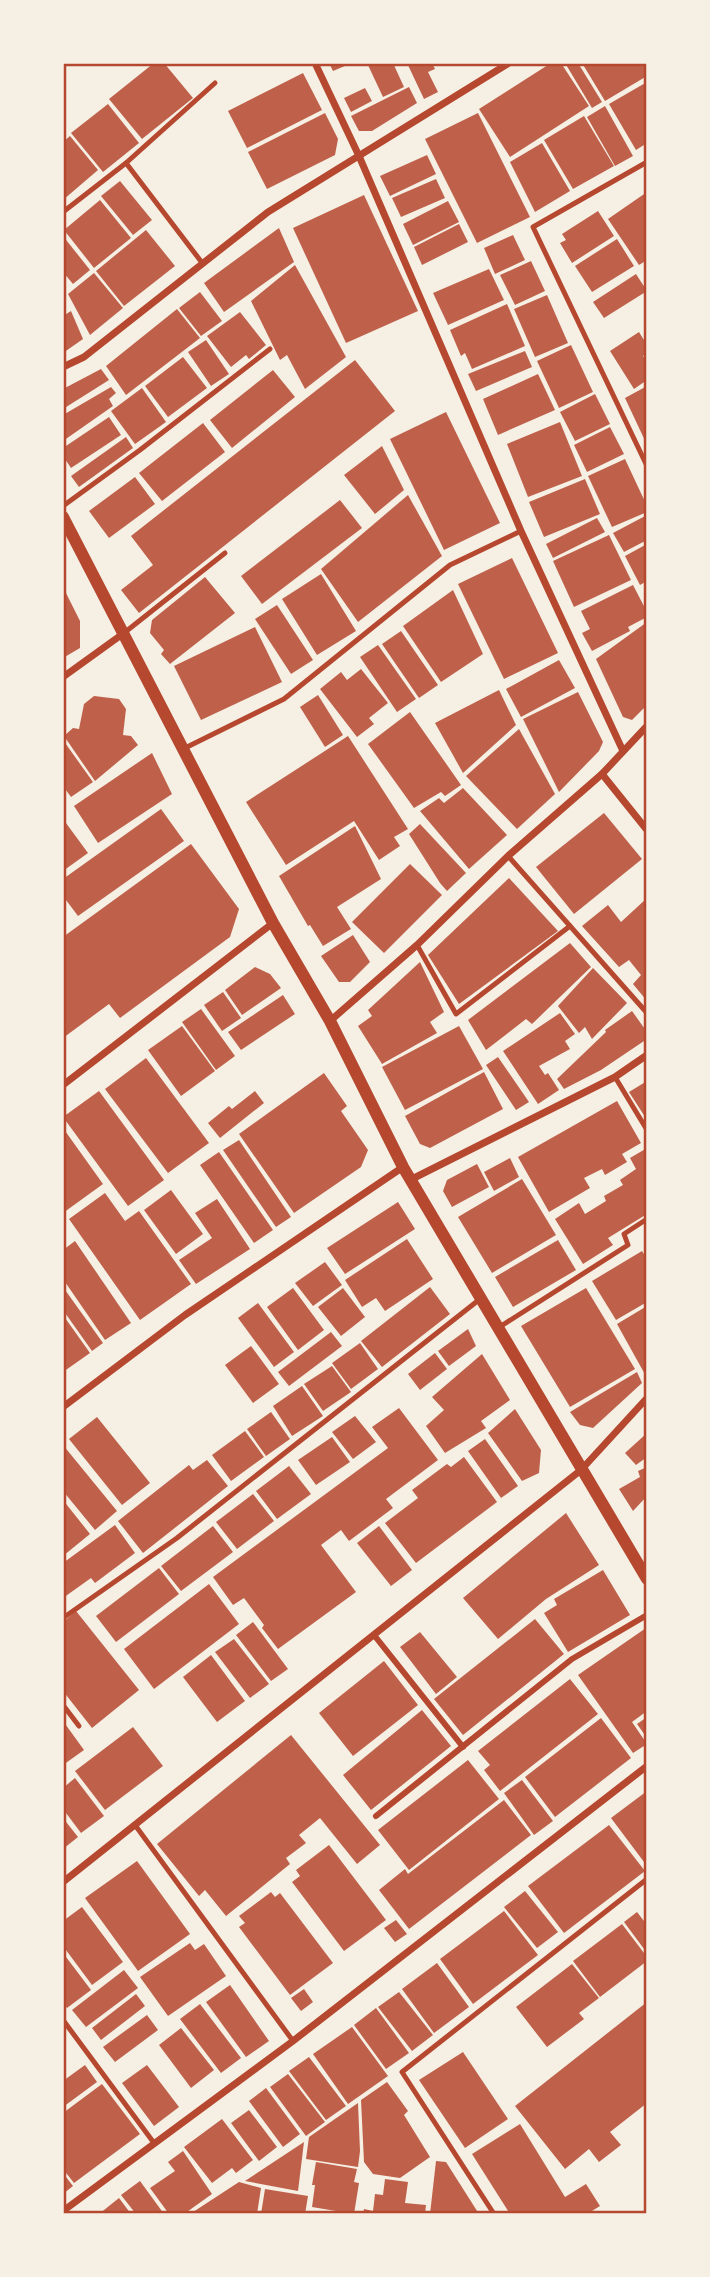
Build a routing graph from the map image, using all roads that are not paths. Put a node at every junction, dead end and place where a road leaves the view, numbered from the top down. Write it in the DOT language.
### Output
graph roads {
  1 [pos="315,63"];
  2 [pos="509,63"];
  3 [pos="215,83"];
  4 [pos="359,156"];
  5 [pos="647,162"];
  6 [pos="126,163"];
  7 [pos="63,212"];
  8 [pos="202,264"];
  9 [pos="270,349"];
  10 [pos="63,367"];
  11 [pos="647,466"];
  12 [pos="63,506"];
  13 [pos="63,517"];
  14 [pos="521,531"];
  15 [pos="225,553"];
  16 [pos="124,633"];
  17 [pos="63,677"];
  18 [pos="647,726"];
  19 [pos="183,749"];
  20 [pos="622,751"];
  21 [pos="602,774"];
  22 [pos="647,830"];
  23 [pos="508,856"];
  24 [pos="273,923"];
  25 [pos="570,926"];
  26 [pos="417,945"];
  27 [pos="647,1013"];
  28 [pos="330,1021"];
  29 [pos="647,1055"];
  30 [pos="615,1077"];
  31 [pos="63,1085"];
  32 [pos="647,1130"];
  33 [pos="403,1167"];
  34 [pos="410,1180"];
  35 [pos="647,1219"];
  36 [pos="481,1299"];
  37 [pos="498,1328"];
  38 [pos="647,1398"];
  39 [pos="63,1406"];
  40 [pos="582,1470"];
  41 [pos="647,1579"];
  42 [pos="647,1615"];
  43 [pos="63,1618"];
  44 [pos="374,1636"];
  45 [pos="63,1705"];
  46 [pos="79,1726"];
  47 [pos="463,1747"];
  48 [pos="647,1766"];
  49 [pos="376,1816"];
  50 [pos="135,1825"];
  51 [pos="647,1879"];
  52 [pos="63,1882"];
  53 [pos="63,2020"];
  54 [pos="293,2040"];
  55 [pos="154,2143"];
  56 [pos="63,2211"];
  57 [pos="494,2214"];
  1 -- 4 [label="street"];
  2 -- 4 [label="street"];
  3 -- 6 [label="lane"];
  4 -- 8 [label="street"];
  4 -- 14 [label="street"];
  5 -- 11 [label="lane"];
  6 -- 7 [label="lane"];
  6 -- 8 [label="lane"];
  8 -- 10 [label="street"];
  9 -- 12 [label="lane"];
  13 -- 16 [label="street"];
  14 -- 19 [label="lane"];
  14 -- 20 [label="street"];
  15 -- 16 [label="lane"];
  16 -- 17 [label="street"];
  16 -- 19 [label="street"];
  18 -- 20 [label="street"];
  19 -- 24 [label="street"];
  20 -- 21 [label="street"];
  21 -- 22 [label="street"];
  21 -- 23 [label="street"];
  23 -- 25 [label="lane"];
  23 -- 26 [label="street"];
  24 -- 28 [label="street"];
  24 -- 31 [label="street"];
  25 -- 26 [label="lane"];
  25 -- 27 [label="lane"];
  26 -- 28 [label="street"];
  28 -- 33 [label="street"];
  29 -- 30 [label="street"];
  30 -- 32 [label="lane"];
  30 -- 34 [label="street"];
  33 -- 34 [label="street"];
  33 -- 39 [label="street"];
  34 -- 36 [label="street"];
  35 -- 37 [label="lane"];
  36 -- 37 [label="street"];
  36 -- 43 [label="lane"];
  37 -- 40 [label="street"];
  38 -- 40 [label="street"];
  40 -- 41 [label="street"];
  40 -- 44 [label="street"];
  42 -- 47 [label="street"];
  44 -- 47 [label="street"];
  44 -- 50 [label="street"];
  45 -- 46 [label="lane"];
  47 -- 49 [label="street"];
  48 -- 54 [label="street"];
  50 -- 52 [label="street"];
  50 -- 54 [label="lane"];
  51 -- 57 [label="lane"];
  53 -- 55 [label="lane"];
  54 -- 55 [label="street"];
  55 -- 56 [label="street"];
}
